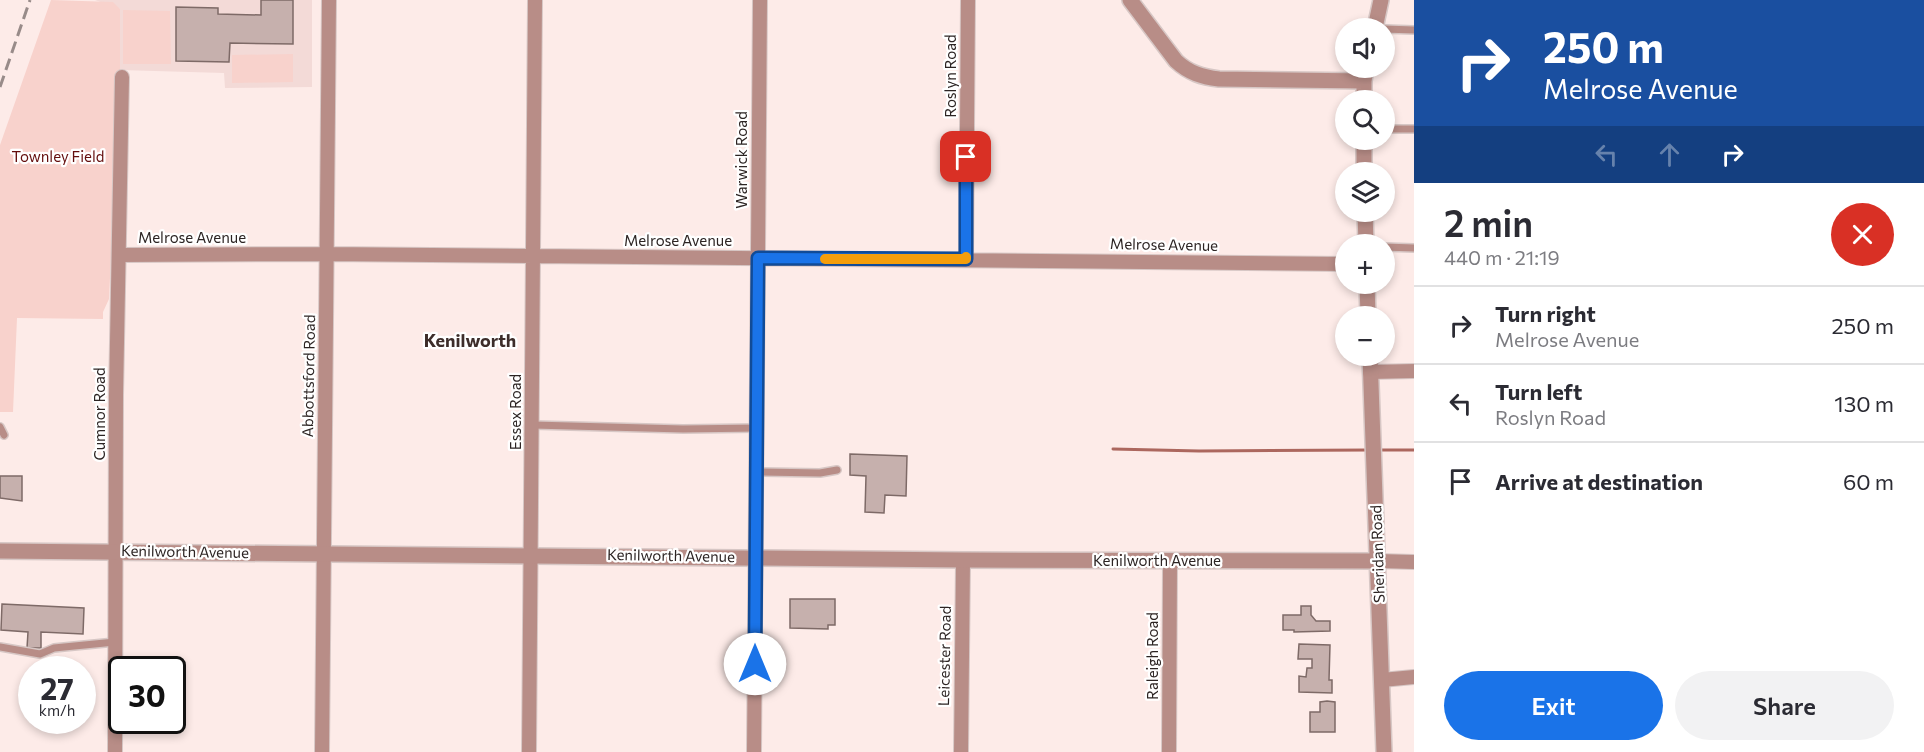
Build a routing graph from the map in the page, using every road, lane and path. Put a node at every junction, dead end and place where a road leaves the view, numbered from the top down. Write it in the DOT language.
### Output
graph roads {
  1 [pos="329,0"];
  2 [pos="535,0"];
  3 [pos="760,0"];
  4 [pos="968,0"];
  5 [pos="1130,0"];
  6 [pos="1381,0"];
  7 [pos="1377,18"];
  8 [pos="1395,29"];
  9 [pos="1414,30"];
  10 [pos="1335,75"];
  11 [pos="122,77"];
  12 [pos="1395,129"];
  13 [pos="1414,129"];
  14 [pos="1395,247"];
  15 [pos="1414,248"];
  16 [pos="327,254"];
  17 [pos="119,255"];
  18 [pos="534,257"];
  19 [pos="758,258"];
  20 [pos="966,259"];
  21 [pos="1335,264"];
  22 [pos="1371,366"];
  23 [pos="1414,371"];
  24 [pos="1371,372"];
  25 [pos="533,425"];
  26 [pos="0,427"];
  27 [pos="756,428"];
  28 [pos="4,435"];
  29 [pos="837,470"];
  30 [pos="756,472"];
  31 [pos="0,551"];
  32 [pos="116,551"];
  33 [pos="323,555"];
  34 [pos="532,555"];
  35 [pos="755,557"];
  36 [pos="963,560"];
  37 [pos="1170,561"];
  38 [pos="1378,561"];
  39 [pos="1414,562"];
  40 [pos="116,642"];
  41 [pos="0,647"];
  42 [pos="1414,677"];
  43 [pos="1382,680"];
  44 [pos="115,752"];
  45 [pos="322,752"];
  46 [pos="530,752"];
  47 [pos="754,752"];
  48 [pos="961,752"];
  49 [pos="1169,752"];
  50 [pos="1384,752"];
  1 -- 16 [label="street, Abbottsford Road"];
  2 -- 18 [label="street, Essex Road"];
  3 -- 19 [label="street, Warwick Road"];
  4 -- 20 [label="street, Roslyn Road"];
  5 -- 10 [label="street"];
  6 -- 7 [label="street"];
  8 -- 9 [label="lane"];
  11 -- 17 [label="street, Cumnor Road"];
  12 -- 13 [label="lane"];
  14 -- 15 [label="lane"];
  16 -- 17 [label="street, Melrose Avenue"];
  16 -- 18 [label="street, Melrose Avenue"];
  16 -- 33 [label="street, Abbottsford Road"];
  17 -- 32 [label="street, Cumnor Road"];
  18 -- 19 [label="street, Melrose Avenue"];
  18 -- 25 [label="street, Essex Road"];
  19 -- 20 [label="street, Melrose Avenue"];
  19 -- 27 [label="street, Warwick Road"];
  20 -- 21 [label="street, Melrose Avenue"];
  22 -- 24 [label="street, Sheridan Road"];
  23 -- 24 [label="street"];
  24 -- 38 [label="street, Sheridan Road"];
  25 -- 27 [label="lane"];
  25 -- 34 [label="street, Essex Road"];
  26 -- 28 [label="lane"];
  27 -- 30 [label="street, Warwick Road"];
  29 -- 30 [label="lane"];
  30 -- 35 [label="street, Warwick Road"];
  31 -- 32 [label="street, Kenilworth Avenue"];
  32 -- 33 [label="street, Kenilworth Avenue"];
  32 -- 40 [label="street, Cumnor Road"];
  33 -- 34 [label="street, Kenilworth Avenue"];
  33 -- 45 [label="street, Abbottsford Road"];
  34 -- 35 [label="street, Kenilworth Avenue"];
  34 -- 46 [label="street, Essex Road"];
  35 -- 36 [label="street, Kenilworth Avenue"];
  35 -- 47 [label="street, Warwick Road"];
  36 -- 37 [label="street, Kenilworth Avenue"];
  36 -- 48 [label="street, Leicester Road"];
  37 -- 38 [label="street, Kenilworth Avenue"];
  37 -- 49 [label="street, Raleigh Road"];
  38 -- 39 [label="street, Kenilworth Avenue"];
  38 -- 43 [label="street, Sheridan Road"];
  40 -- 41 [label="lane"];
  40 -- 44 [label="street, Cumnor Road"];
  42 -- 43 [label="street"];
  43 -- 50 [label="street, Sheridan Road"];
}
